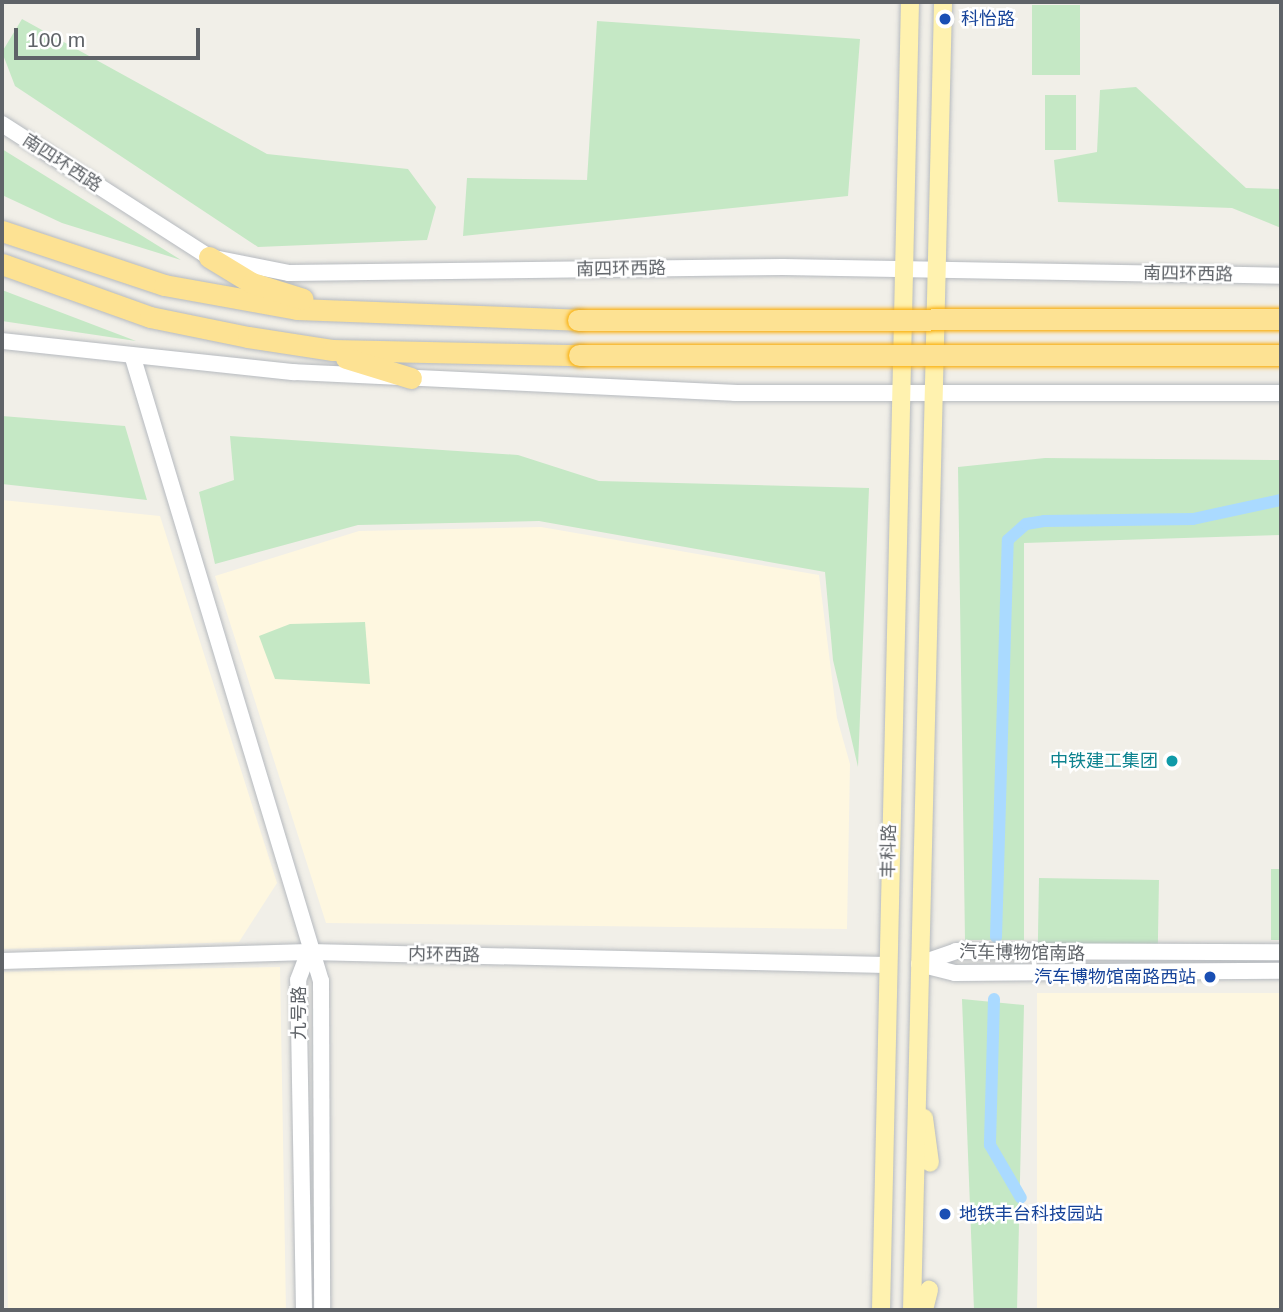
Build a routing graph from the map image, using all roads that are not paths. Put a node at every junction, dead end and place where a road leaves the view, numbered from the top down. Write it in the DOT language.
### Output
graph roads {
  1 [pos="910,2"];
  2 [pos="943,2"];
  3 [pos="2,124"];
  4 [pos="2,231"];
  5 [pos="209,257"];
  6 [pos="2,264"];
  7 [pos="902,268"];
  8 [pos="933,269"];
  9 [pos="1281,276"];
  10 [pos="366,317"];
  11 [pos="1281,319"];
  12 [pos="2,341"];
  13 [pos="304,346"];
  14 [pos="1281,355"];
  15 [pos="133,358"];
  16 [pos="411,378"];
  17 [pos="900,392"];
  18 [pos="930,393"];
  19 [pos="1281,393"];
  20 [pos="309,952"];
  21 [pos="1281,952"];
  22 [pos="2,961"];
  23 [pos="919,964"];
  24 [pos="886,965"];
  25 [pos="1281,971"];
  26 [pos="916,1095"];
  27 [pos="930,1163"];
  28 [pos="929,1290"];
  29 [pos="304,1310"];
  30 [pos="322,1310"];
  31 [pos="881,1310"];
  32 [pos="912,1310"];
  33 [pos="924,1310"];
  1 -- 7 [label="main road"];
  2 -- 8 [label="main road"];
  3 -- 5 [label="street, 南四环西路"];
  4 -- 10 [label="highway"];
  5 -- 7 [label="street, 南四环西路"];
  5 -- 10 [label="highway"];
  6 -- 13 [label="highway"];
  7 -- 8 [label="street, 南四环西路"];
  7 -- 17 [label="main road"];
  8 -- 9 [label="street, 南四环西路"];
  8 -- 18 [label="main road"];
  10 -- 11 [label="highway, bridge"];
  12 -- 15 [label="street"];
  13 -- 14 [label="highway, bridge"];
  13 -- 16 [label="highway"];
  15 -- 16 [label="street"];
  15 -- 20 [label="street"];
  16 -- 17 [label="street"];
  17 -- 18 [label="street"];
  17 -- 24 [label="main road, 丰科路"];
  18 -- 19 [label="street"];
  18 -- 23 [label="main road, 丰科路"];
  20 -- 22 [label="street, 内环西路"];
  20 -- 24 [label="street, 内环西路"];
  20 -- 29 [label="street, 九号路"];
  20 -- 30 [label="street, 九号路"];
  21 -- 23 [label="street, 汽车博物馆南路"];
  23 -- 25 [label="street, 汽车博物馆南路"];
  23 -- 26 [label="main road, 丰科路"];
  24 -- 31 [label="main road, 丰科路"];
  26 -- 27 [label="main road"];
  26 -- 32 [label="main road, 丰科路"];
  28 -- 33 [label="main road"];
}
